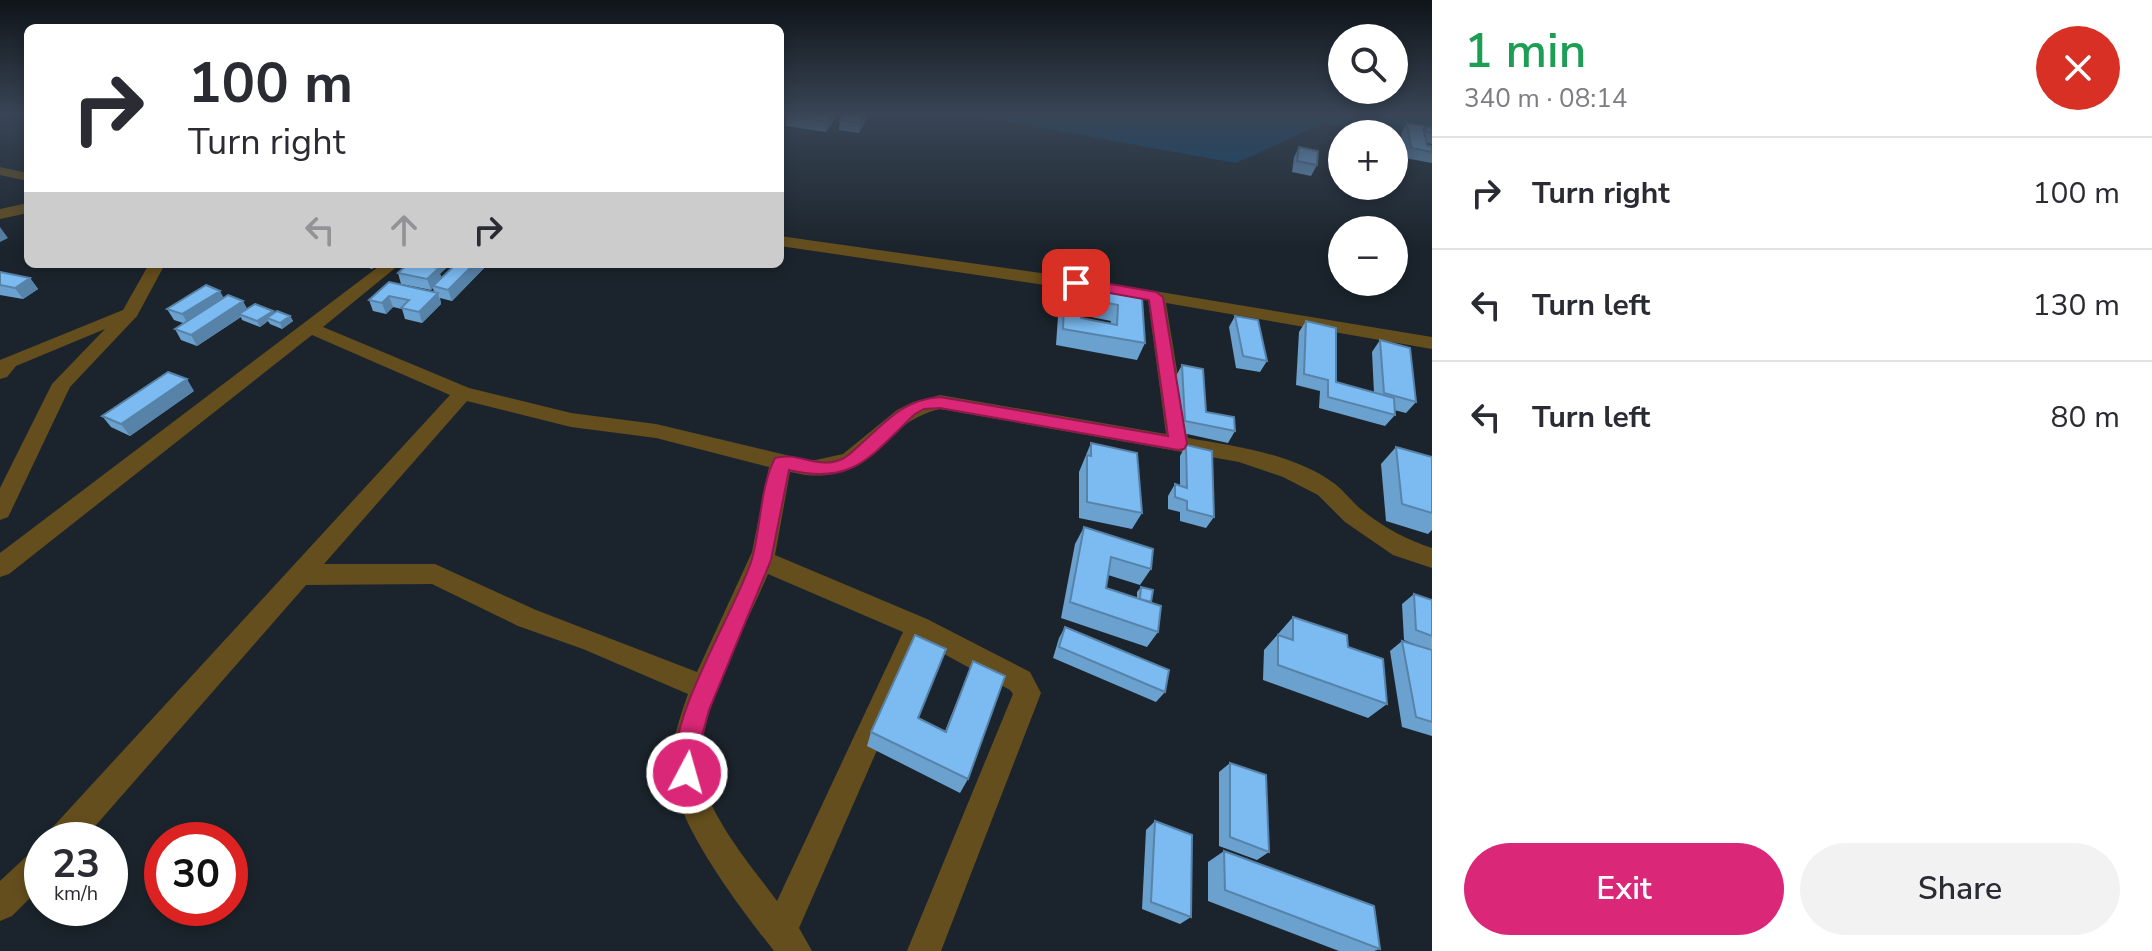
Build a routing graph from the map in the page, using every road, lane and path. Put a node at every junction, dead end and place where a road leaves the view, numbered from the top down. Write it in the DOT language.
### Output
graph roads {
  1 [pos="0,171"];
  2 [pos="24,176"];
  3 [pos="24,209"];
  4 [pos="0,214"];
  5 [pos="784,242"];
  6 [pos="387,268"];
  7 [pos="155,269"];
  8 [pos="1156,297"];
  9 [pos="131,312"];
  10 [pos="310,328"];
  11 [pos="1409,339"];
  12 [pos="1432,343"];
  13 [pos="1432,358"];
  14 [pos="3,364"];
  15 [pos="463,393"];
  16 [pos="1178,444"];
  17 [pos="781,462"];
  18 [pos="0,511"];
  19 [pos="1432,558"];
  20 [pos="761,560"];
  21 [pos="0,567"];
  22 [pos="299,575"];
  23 [pos="918,627"];
  24 [pos="706,689"];
  25 [pos="78,822"];
  26 [pos="24,881"];
  27 [pos="0,904"];
  28 [pos="787,941"];
  29 [pos="924,951"];
  1 -- 2 [label="street"];
  3 -- 4 [label="street"];
  5 -- 8 [label="street"];
  6 -- 10 [label="street"];
  7 -- 9 [label="street"];
  8 -- 11 [label="street"];
  8 -- 16 [label="street"];
  9 -- 14 [label="street"];
  9 -- 18 [label="street"];
  10 -- 15 [label="street"];
  10 -- 21 [label="street"];
  11 -- 12 [label="street"];
  11 -- 13 [label="street"];
  15 -- 17 [label="street"];
  15 -- 22 [label="street"];
  16 -- 17 [label="street"];
  16 -- 19 [label="street"];
  17 -- 20 [label="street"];
  20 -- 23 [label="street"];
  20 -- 24 [label="street"];
  22 -- 24 [label="street"];
  22 -- 25 [label="street"];
  23 -- 28 [label="street"];
  23 -- 29 [label="street"];
  24 -- 28 [label="street"];
  26 -- 27 [label="street"];
}
